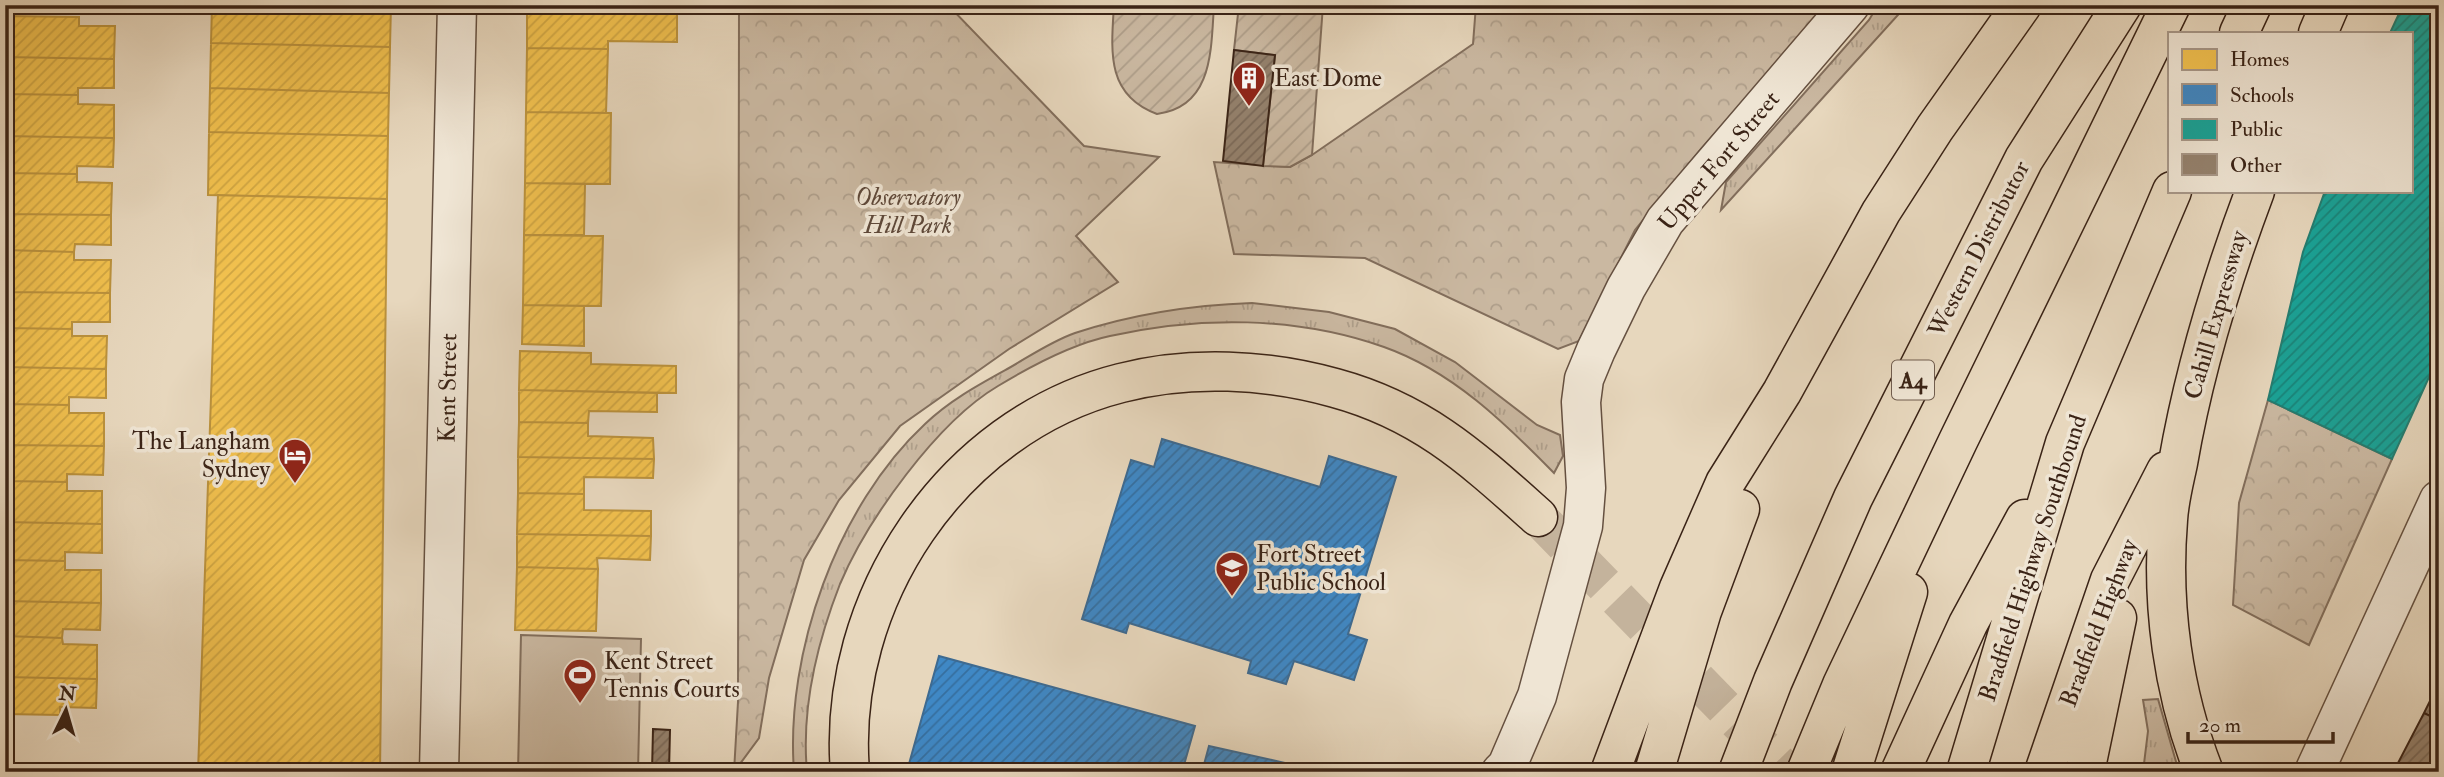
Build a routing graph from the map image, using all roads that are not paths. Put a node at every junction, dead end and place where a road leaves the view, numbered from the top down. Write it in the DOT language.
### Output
graph roads {
  1 [pos="457,5"];
  2 [pos="1850,5"];
  3 [pos="2022,5"];
  4 [pos="2122,5"];
  5 [pos="2171,5"];
  6 [pos="2252,5"];
  7 [pos="2330,5"];
  8 [pos="2239,32"];
  9 [pos="2318,32"];
  10 [pos="2172,192"];
  11 [pos="2255,192"];
  12 [pos="1782,392"];
  13 [pos="1958,440"];
  14 [pos="2182,441"];
  15 [pos="2065,443"];
  16 [pos="2439,500"];
  17 [pos="1538,517"];
  18 [pos="2139,521"];
  19 [pos="439,772"];
  20 [pos="850,772"];
  21 [pos="1501,772"];
  22 [pos="1610,772"];
  23 [pos="1654,772"];
  24 [pos="1738,772"];
  25 [pos="1806,772"];
  26 [pos="1851,772"];
  27 [pos="1900,772"];
  28 [pos="1966,772"];
  29 [pos="2044,772"];
  30 [pos="2085,772"];
  31 [pos="2204,772"];
  32 [pos="2314,772"];
  1 -- 19 [label="street, Kent Street"];
  2 -- 21 [label="street, Upper Fort Street"];
  3 -- 12 [label="highway"];
  4 -- 24 [label="highway, Western Distributor / A4"];
  5 -- 13 [label="highway"];
  6 -- 8 [label="highway"];
  7 -- 9 [label="highway"];
  10 -- 15 [label="highway, Bradfield Highway Southbound"];
  11 -- 14 [label="highway, Cahill Expressway"];
  12 -- 22 [label="highway"];
  12 -- 23 [label="highway"];
  13 -- 25 [label="highway"];
  13 -- 26 [label="highway"];
  14 -- 18 [label="highway, Bradfield Highway"];
  14 -- 31 [label="highway"];
  15 -- 27 [label="highway"];
  15 -- 28 [label="highway, Bradfield Highway Southbound"];
  16 -- 32 [label="street"];
  17 -- 20 [label="highway"];
  18 -- 29 [label="highway, Bradfield Highway"];
  18 -- 30 [label="highway"];
}
